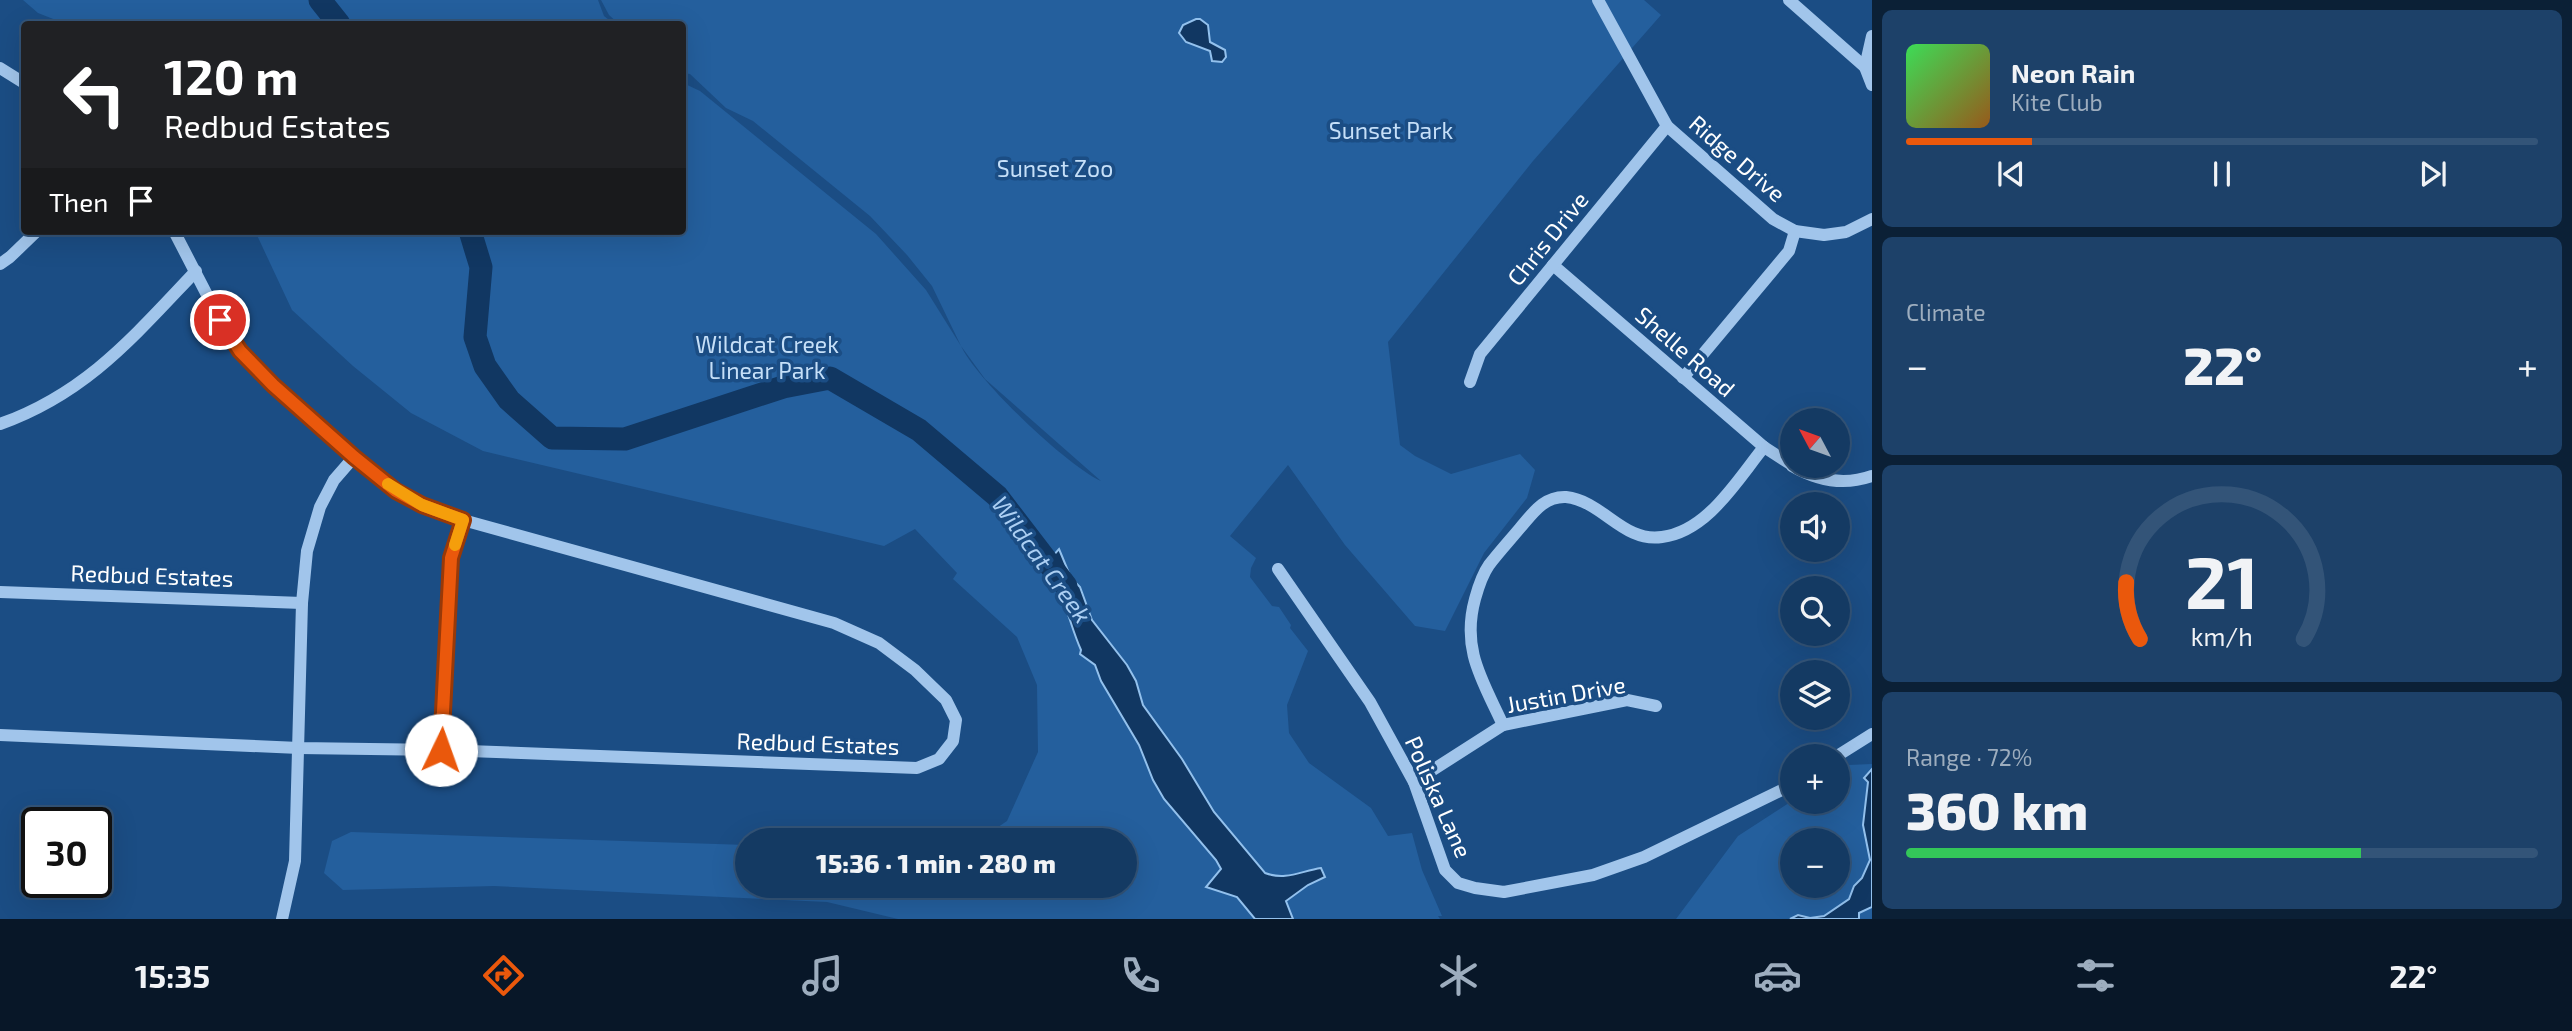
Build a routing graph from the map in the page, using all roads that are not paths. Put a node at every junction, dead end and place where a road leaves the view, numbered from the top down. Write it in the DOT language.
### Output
graph roads {
  1 [pos="1598,0"];
  2 [pos="1789,0"];
  3 [pos="1872,36"];
  4 [pos="1868,67"];
  5 [pos="0,68"];
  6 [pos="21,81"];
  7 [pos="1872,85"];
  8 [pos="1667,126"];
  9 [pos="1872,219"];
  10 [pos="1796,231"];
  11 [pos="33,235"];
  12 [pos="176,235"];
  13 [pos="0,264"];
  14 [pos="1553,265"];
  15 [pos="196,271"];
  16 [pos="1683,378"];
  17 [pos="1470,383"];
  18 [pos="0,424"];
  19 [pos="1764,447"];
  20 [pos="354,457"];
  21 [pos="1780,457"];
  22 [pos="1872,476"];
  23 [pos="1823,478"];
  24 [pos="463,520"];
  25 [pos="1278,569"];
  26 [pos="0,592"];
  27 [pos="302,603"];
  28 [pos="1656,706"];
  29 [pos="1503,725"];
  30 [pos="1872,734"];
  31 [pos="0,735"];
  32 [pos="299,748"];
  33 [pos="1850,748"];
  34 [pos="441,750"];
  35 [pos="1414,782"];
  36 [pos="1780,791"];
  37 [pos="282,919"];
  1 -- 8 [label="street, Ridge Drive"];
  2 -- 4 [label="street"];
  3 -- 4 [label="street"];
  4 -- 7 [label="street"];
  5 -- 6 [label="street"];
  8 -- 10 [label="street, Ridge Drive"];
  8 -- 14 [label="street, Chris Drive"];
  9 -- 10 [label="street"];
  10 -- 16 [label="street"];
  11 -- 13 [label="street"];
  12 -- 15 [label="street, Redbud Estates"];
  14 -- 16 [label="street, Shelle Road"];
  14 -- 17 [label="street, Chris Drive"];
  15 -- 18 [label="street"];
  15 -- 20 [label="street, Redbud Estates"];
  16 -- 19 [label="street, Shelle Road"];
  19 -- 21 [label="street, Shelle Road"];
  19 -- 29 [label="street"];
  20 -- 24 [label="street, Redbud Estates"];
  20 -- 27 [label="street"];
  22 -- 23 [label="street, Shelle Road"];
  24 -- 34 [label="street"];
  24 -- 34 [label="street, Redbud Estates"];
  25 -- 35 [label="street, Poliska Lane"];
  26 -- 27 [label="street, Redbud Estates"];
  27 -- 32 [label="street"];
  28 -- 29 [label="street, Justin Drive"];
  29 -- 35 [label="street, Justin Drive"];
  30 -- 33 [label="street"];
  31 -- 32 [label="street, Redbud Estates"];
  32 -- 34 [label="street, Redbud Estates"];
  32 -- 37 [label="street"];
  35 -- 36 [label="street, Poliska Lane"];
}
